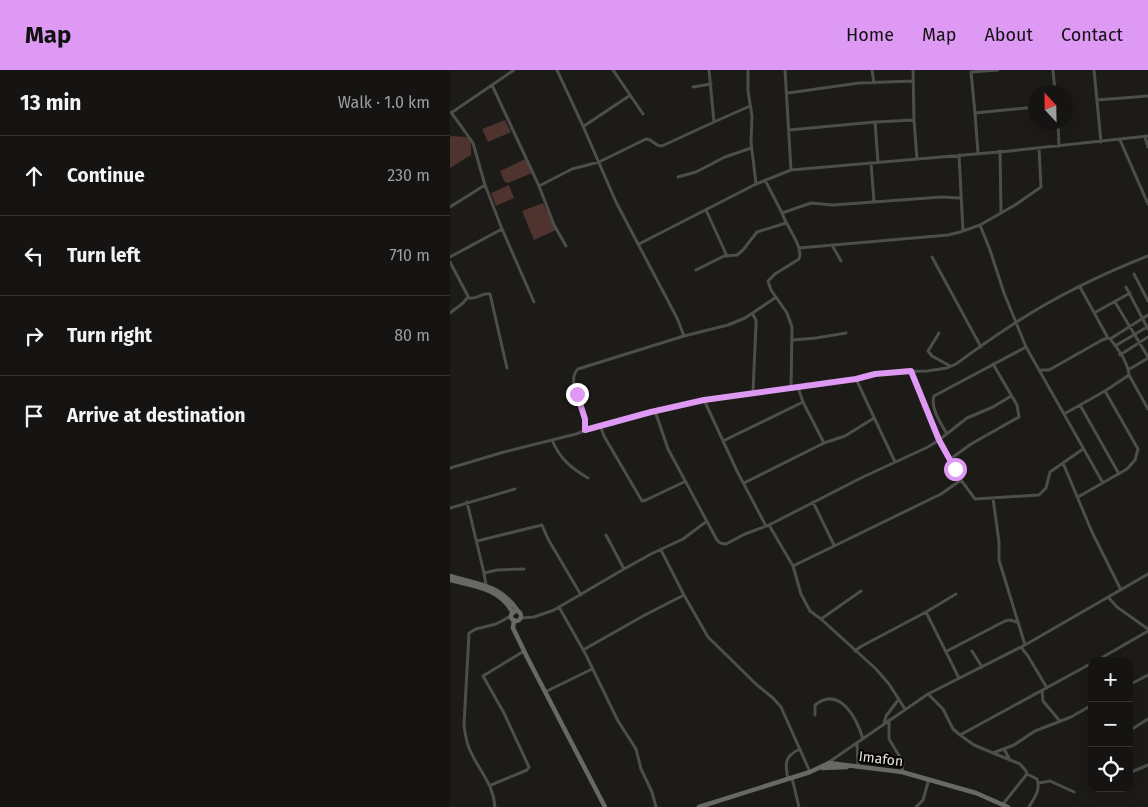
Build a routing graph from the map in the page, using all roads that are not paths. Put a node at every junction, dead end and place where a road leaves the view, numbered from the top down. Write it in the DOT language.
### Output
graph roads {
  1 [pos="514,70"];
  2 [pos="557,70"];
  3 [pos="613,70"];
  4 [pos="709,70"];
  5 [pos="748,70"];
  6 [pos="785,70"];
  7 [pos="872,70"];
  8 [pos="913,70"];
  9 [pos="998,70"];
  10 [pos="1053,70"];
  11 [pos="1094,70"];
  12 [pos="971,71"];
  13 [pos="913,82"];
  14 [pos="874,83"];
  15 [pos="492,84"];
  16 [pos="710,84"];
  17 [pos="1054,85"];
  18 [pos="694,87"];
  19 [pos="788,93"];
  20 [pos="629,96"];
  21 [pos="1148,96"];
  22 [pos="1097,100"];
  23 [pos="750,106"];
  24 [pos="1028,108"];
  25 [pos="451,113"];
  26 [pos="975,113"];
  27 [pos="643,114"];
  28 [pos="914,120"];
  29 [pos="714,122"];
  30 [pos="875,122"];
  31 [pos="583,126"];
  32 [pos="789,130"];
  33 [pos="1058,130"];
  34 [pos="1146,137"];
  35 [pos="1120,140"];
  36 [pos="1101,142"];
  37 [pos="1059,146"];
  38 [pos="1148,146"];
  39 [pos="752,148"];
  40 [pos="1039,148"];
  41 [pos="1000,152"];
  42 [pos="978,153"];
  43 [pos="958,155"];
  44 [pos="917,159"];
  45 [pos="599,162"];
  46 [pos="878,162"];
  47 [pos="871,163"];
  48 [pos="791,170"];
  49 [pos="678,177"];
  50 [pos="765,180"];
  51 [pos="756,184"];
  52 [pos="485,185"];
  53 [pos="540,186"];
  54 [pos="960,198"];
  55 [pos="874,202"];
  56 [pos="1148,204"];
  57 [pos="450,207"];
  58 [pos="706,210"];
  59 [pos="782,213"];
  60 [pos="1001,213"];
  61 [pos="786,223"];
  62 [pos="980,225"];
  63 [pos="502,229"];
  64 [pos="963,231"];
  65 [pos="639,244"];
  66 [pos="832,245"];
  67 [pos="566,246"];
  68 [pos="799,248"];
  69 [pos="727,256"];
  70 [pos="1148,256"];
  71 [pos="450,257"];
  72 [pos="932,257"];
  73 [pos="841,261"];
  74 [pos="450,262"];
  75 [pos="696,270"];
  76 [pos="1134,274"];
  77 [pos="1080,286"];
  78 [pos="1126,287"];
  79 [pos="1130,293"];
  80 [pos="468,297"];
  81 [pos="775,298"];
  82 [pos="1148,300"];
  83 [pos="534,302"];
  84 [pos="1115,302"];
  85 [pos="450,313"];
  86 [pos="752,313"];
  87 [pos="1094,313"];
  88 [pos="1148,315"];
  89 [pos="1143,318"];
  90 [pos="1016,322"];
  91 [pos="1129,326"];
  92 [pos="1148,328"];
  93 [pos="846,333"];
  94 [pos="939,333"];
  95 [pos="1134,335"];
  96 [pos="684,336"];
  97 [pos="1148,337"];
  98 [pos="1109,338"];
  99 [pos="792,340"];
  100 [pos="1139,342"];
  101 [pos="1116,346"];
  102 [pos="981,347"];
  103 [pos="1026,347"];
  104 [pos="1120,355"];
  105 [pos="1148,358"];
  106 [pos="993,364"];
  107 [pos="950,367"];
  108 [pos="507,368"];
  109 [pos="1040,370"];
  110 [pos="1049,370"];
  111 [pos="1128,370"];
  112 [pos="911,371"];
  113 [pos="1129,375"];
  114 [pos="856,379"];
  115 [pos="1045,380"];
  116 [pos="798,388"];
  117 [pos="791,389"];
  118 [pos="1105,391"];
  119 [pos="753,392"];
  120 [pos="1011,396"];
  121 [pos="704,400"];
  122 [pos="803,402"];
  123 [pos="1080,405"];
  124 [pos="1148,409"];
  125 [pos="655,411"];
  126 [pos="1064,414"];
  127 [pos="874,418"];
  128 [pos="600,425"];
  129 [pos="585,430"];
  130 [pos="947,434"];
  131 [pos="552,440"];
  132 [pos="939,440"];
  133 [pos="724,441"];
  134 [pos="824,443"];
  135 [pos="1083,449"];
  136 [pos="949,460"];
  137 [pos="895,462"];
  138 [pos="1062,463"];
  139 [pos="450,468"];
  140 [pos="1118,474"];
  141 [pos="588,478"];
  142 [pos="961,480"];
  143 [pos="684,482"];
  144 [pos="744,483"];
  145 [pos="1103,483"];
  146 [pos="515,489"];
  147 [pos="1078,497"];
  148 [pos="993,498"];
  149 [pos="467,502"];
  150 [pos="813,502"];
  151 [pos="450,508"];
  152 [pos="707,521"];
  153 [pos="768,525"];
  154 [pos="606,535"];
  155 [pos="476,541"];
  156 [pos="834,545"];
  157 [pos="661,550"];
  158 [pos="793,566"];
  159 [pos="524,569"];
  160 [pos="624,569"];
  161 [pos="484,573"];
  162 [pos="1148,574"];
  163 [pos="450,576"];
  164 [pos="450,580"];
  165 [pos="486,584"];
  166 [pos="1121,590"];
  167 [pos="861,591"];
  168 [pos="956,594"];
  169 [pos="581,595"];
  170 [pos="684,595"];
  171 [pos="1108,597"];
  172 [pos="558,607"];
  173 [pos="926,612"];
  174 [pos="514,615"];
  175 [pos="521,618"];
  176 [pos="821,619"];
  177 [pos="1018,622"];
  178 [pos="1148,630"];
  179 [pos="1025,645"];
  180 [pos="1020,647"];
  181 [pos="583,650"];
  182 [pos="524,651"];
  183 [pos="855,651"];
  184 [pos="972,651"];
  185 [pos="947,652"];
  186 [pos="1103,657"];
  187 [pos="1088,665"];
  188 [pos="982,667"];
  189 [pos="592,670"];
  190 [pos="1148,675"];
  191 [pos="959,678"];
  192 [pos="1133,683"];
  193 [pos="1047,688"];
  194 [pos="1042,691"];
  195 [pos="545,692"];
  196 [pos="928,694"];
  197 [pos="899,699"];
  198 [pos="1088,707"];
  199 [pos="905,709"];
  200 [pos="815,715"];
  201 [pos="1148,719"];
  202 [pos="889,720"];
  203 [pos="1059,720"];
  204 [pos="884,725"];
  205 [pos="1133,728"];
  206 [pos="960,735"];
  207 [pos="863,739"];
  208 [pos="856,744"];
  209 [pos="800,748"];
  210 [pos="1004,749"];
  211 [pos="993,752"];
  212 [pos="1011,761"];
  213 [pos="829,763"];
  214 [pos="1148,765"];
  215 [pos="851,766"];
  216 [pos="858,767"];
  217 [pos="820,768"];
  218 [pos="1133,771"];
  219 [pos="810,772"];
  220 [pos="902,772"];
  221 [pos="1026,774"];
  222 [pos="790,778"];
  223 [pos="929,779"];
  224 [pos="1039,784"];
  225 [pos="491,785"];
  226 [pos="1074,792"];
  227 [pos="1006,806"];
  228 [pos="496,807"];
  229 [pos="605,807"];
  230 [pos="656,807"];
  231 [pos="699,807"];
  232 [pos="799,807"];
  233 [pos="916,807"];
  234 [pos="1029,807"];
  1 -- 15 [label="street"];
  2 -- 31 [label="street"];
  3 -- 20 [label="street"];
  4 -- 16 [label="street"];
  5 -- 23 [label="street"];
  6 -- 19 [label="street"];
  7 -- 14 [label="street"];
  8 -- 13 [label="street"];
  9 -- 12 [label="street"];
  10 -- 17 [label="street"];
  11 -- 22 [label="street"];
  12 -- 26 [label="street"];
  13 -- 14 [label="street"];
  13 -- 28 [label="street"];
  14 -- 19 [label="street"];
  15 -- 25 [label="street"];
  15 -- 53 [label="street"];
  16 -- 18 [label="street"];
  16 -- 29 [label="street"];
  19 -- 32 [label="street"];
  20 -- 27 [label="street"];
  20 -- 31 [label="street"];
  21 -- 22 [label="street"];
  22 -- 36 [label="street"];
  23 -- 29 [label="street"];
  23 -- 39 [label="street"];
  24 -- 26 [label="street"];
  25 -- 52 [label="street"];
  26 -- 42 [label="street"];
  28 -- 30 [label="street"];
  28 -- 44 [label="street"];
  29 -- 45 [label="street"];
  30 -- 32 [label="street"];
  30 -- 46 [label="street"];
  31 -- 45 [label="street"];
  32 -- 48 [label="street"];
  33 -- 37 [label="street"];
  34 -- 35 [label="street"];
  34 -- 38 [label="street"];
  35 -- 36 [label="street"];
  35 -- 56 [label="street"];
  36 -- 37 [label="street"];
  37 -- 40 [label="street"];
  39 -- 49 [label="street"];
  39 -- 51 [label="street"];
  40 -- 41 [label="street"];
  40 -- 60 [label="street"];
  41 -- 42 [label="street"];
  41 -- 60 [label="street"];
  42 -- 43 [label="street"];
  43 -- 44 [label="street"];
  43 -- 54 [label="street"];
  44 -- 46 [label="street"];
  45 -- 53 [label="street"];
  45 -- 65 [label="street"];
  46 -- 47 [label="street"];
  47 -- 48 [label="street"];
  47 -- 55 [label="street"];
  48 -- 50 [label="street"];
  50 -- 51 [label="street"];
  50 -- 59 [label="street"];
  51 -- 58 [label="street"];
  52 -- 57 [label="street"];
  52 -- 63 [label="street"];
  53 -- 67 [label="street"];
  54 -- 55 [label="street"];
  54 -- 64 [label="street"];
  55 -- 59 [label="street"];
  58 -- 65 [label="street"];
  58 -- 69 [label="street"];
  59 -- 61 [label="street"];
  60 -- 62 [label="street"];
  61 -- 68 [label="street"];
  61 -- 69 [label="street"];
  62 -- 64 [label="street"];
  62 -- 90 [label="street"];
  63 -- 71 [label="street"];
  63 -- 83 [label="street"];
  64 -- 66 [label="street"];
  65 -- 96 [label="street"];
  66 -- 68 [label="street"];
  66 -- 73 [label="street"];
  68 -- 81 [label="street"];
  69 -- 75 [label="street"];
  70 -- 77 [label="street"];
  72 -- 102 [label="street"];
  74 -- 80 [label="street"];
  76 -- 82 [label="street"];
  77 -- 87 [label="street"];
  77 -- 90 [label="street"];
  78 -- 79 [label="street"];
  79 -- 84 [label="street"];
  79 -- 89 [label="street"];
  80 -- 85 [label="street"];
  80 -- 108 [label="street"];
  81 -- 86 [label="street"];
  81 -- 99 [label="street"];
  84 -- 87 [label="street"];
  84 -- 91 [label="street"];
  86 -- 96 [label="street"];
  86 -- 119 [label="street"];
  87 -- 98 [label="street"];
  88 -- 89 [label="street"];
  89 -- 91 [label="street"];
  89 -- 92 [label="street"];
  90 -- 102 [label="street"];
  90 -- 103 [label="street"];
  91 -- 95 [label="street"];
  91 -- 98 [label="street"];
  92 -- 95 [label="street"];
  93 -- 99 [label="street"];
  94 -- 107 [label="street"];
  95 -- 100 [label="street"];
  95 -- 101 [label="street"];
  96 -- 129 [label="street"];
  97 -- 100 [label="street"];
  98 -- 101 [label="street"];
  98 -- 110 [label="street"];
  99 -- 117 [label="street"];
  100 -- 104 [label="street"];
  100 -- 105 [label="street"];
  101 -- 104 [label="street"];
  102 -- 107 [label="street"];
  103 -- 106 [label="street"];
  103 -- 109 [label="street"];
  104 -- 111 [label="street"];
  105 -- 111 [label="street"];
  106 -- 120 [label="street"];
  106 -- 130 [label="street"];
  107 -- 112 [label="street"];
  109 -- 110 [label="street"];
  109 -- 115 [label="street"];
  110 -- 115 [label="street"];
  111 -- 113 [label="street"];
  112 -- 114 [label="street"];
  112 -- 132 [label="street"];
  113 -- 118 [label="street"];
  113 -- 124 [label="street"];
  114 -- 116 [label="street"];
  114 -- 127 [label="street"];
  115 -- 126 [label="street"];
  116 -- 117 [label="street"];
  116 -- 122 [label="street"];
  117 -- 119 [label="street"];
  118 -- 123 [label="street"];
  118 -- 140 [label="street"];
  119 -- 121 [label="street"];
  120 -- 130 [label="street"];
  120 -- 136 [label="street"];
  121 -- 125 [label="street"];
  121 -- 133 [label="street"];
  122 -- 133 [label="street"];
  122 -- 134 [label="street"];
  123 -- 126 [label="street"];
  123 -- 140 [label="street"];
  125 -- 128 [label="street"];
  125 -- 143 [label="street"];
  126 -- 135 [label="street"];
  127 -- 134 [label="street"];
  127 -- 137 [label="street"];
  128 -- 129 [label="street"];
  128 -- 143 [label="street"];
  129 -- 131 [label="street"];
  130 -- 132 [label="street"];
  131 -- 139 [label="street"];
  131 -- 141 [label="street"];
  132 -- 136 [label="street"];
  132 -- 137 [label="street"];
  133 -- 144 [label="street"];
  134 -- 144 [label="street"];
  135 -- 138 [label="street"];
  135 -- 145 [label="street"];
  136 -- 142 [label="street"];
  137 -- 150 [label="street"];
  138 -- 147 [label="street"];
  138 -- 148 [label="street"];
  140 -- 145 [label="street"];
  142 -- 148 [label="street"];
  142 -- 156 [label="street"];
  143 -- 152 [label="street"];
  144 -- 153 [label="street"];
  145 -- 147 [label="street"];
  146 -- 149 [label="street"];
  147 -- 166 [label="street"];
  148 -- 177 [label="street"];
  149 -- 151 [label="street"];
  149 -- 155 [label="street"];
  150 -- 153 [label="street"];
  150 -- 156 [label="street"];
  152 -- 153 [label="street"];
  152 -- 157 [label="street"];
  153 -- 158 [label="street"];
  154 -- 160 [label="street"];
  155 -- 161 [label="street"];
  155 -- 169 [label="street"];
  156 -- 158 [label="street"];
  157 -- 160 [label="street"];
  157 -- 170 [label="street"];
  158 -- 176 [label="street"];
  159 -- 161 [label="street"];
  160 -- 169 [label="street"];
  161 -- 165 [label="street"];
  162 -- 166 [label="street"];
  163 -- 165 [label="street"];
  164 -- 174 [label="street"];
  165 -- 174 [label="street"];
  166 -- 171 [label="street"];
  167 -- 176 [label="street"];
  168 -- 173 [label="street"];
  169 -- 172 [label="street"];
  170 -- 181 [label="street"];
  170 -- 209 [label="street"];
  171 -- 178 [label="street"];
  171 -- 179 [label="street"];
  172 -- 175 [label="street"];
  172 -- 181 [label="street"];
  173 -- 183 [label="street"];
  173 -- 185 [label="street"];
  174 -- 175 [label="street"];
  174 -- 175 [label="street"];
  174 -- 182 [label="street"];
  174 -- 225 [label="street"];
  176 -- 183 [label="street"];
  177 -- 179 [label="street"];
  177 -- 185 [label="street"];
  178 -- 186 [label="street"];
  179 -- 180 [label="street"];
  180 -- 188 [label="street"];
  180 -- 193 [label="street"];
  181 -- 189 [label="street"];
  182 -- 195 [label="street"];
  182 -- 225 [label="street"];
  183 -- 197 [label="street"];
  184 -- 188 [label="street"];
  185 -- 191 [label="street"];
  187 -- 193 [label="street"];
  188 -- 191 [label="street"];
  189 -- 195 [label="street"];
  189 -- 230 [label="street"];
  190 -- 192 [label="street"];
  191 -- 196 [label="street"];
  193 -- 194 [label="street"];
  194 -- 203 [label="street"];
  194 -- 206 [label="street"];
  195 -- 229 [label="street"];
  196 -- 199 [label="street"];
  196 -- 206 [label="street"];
  197 -- 199 [label="street"];
  197 -- 204 [label="street"];
  198 -- 203 [label="street"];
  199 -- 202 [label="street"];
  200 -- 207 [label="street"];
  201 -- 205 [label="street"];
  202 -- 204 [label="street"];
  202 -- 220 [label="street"];
  203 -- 210 [label="street"];
  204 -- 207 [label="street"];
  206 -- 211 [label="street"];
  207 -- 208 [label="street"];
  208 -- 213 [label="street"];
  208 -- 216 [label="street"];
  209 -- 219 [label="street"];
  209 -- 222 [label="street"];
  210 -- 211 [label="street"];
  210 -- 212 [label="street"];
  211 -- 212 [label="street"];
  212 -- 221 [label="street"];
  213 -- 215 [label="street"];
  213 -- 217 [label="street"];
  214 -- 218 [label="street"];
  215 -- 216 [label="street, Imafon"];
  215 -- 217 [label="street"];
  216 -- 220 [label="street, Imafon"];
  217 -- 219 [label="street"];
  219 -- 222 [label="street"];
  220 -- 223 [label="street, Imafon"];
  221 -- 224 [label="street"];
  221 -- 227 [label="street"];
  222 -- 231 [label="street"];
  222 -- 232 [label="street"];
  223 -- 227 [label="street, Imafon"];
  223 -- 233 [label="street"];
  224 -- 226 [label="street"];
  224 -- 234 [label="street"];
  225 -- 228 [label="street"];
}
